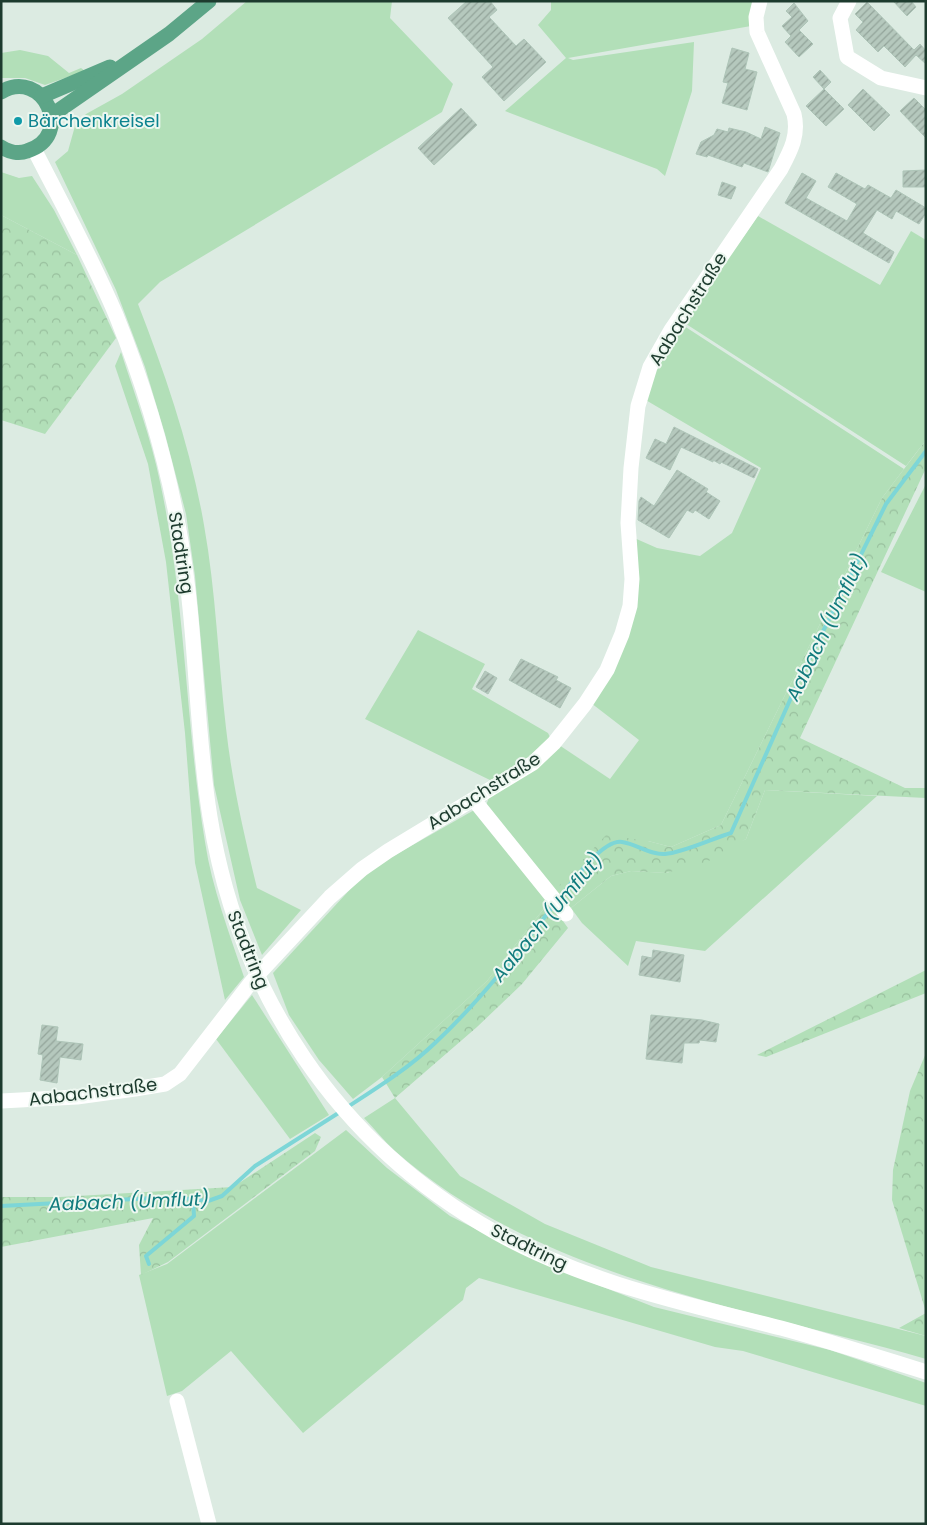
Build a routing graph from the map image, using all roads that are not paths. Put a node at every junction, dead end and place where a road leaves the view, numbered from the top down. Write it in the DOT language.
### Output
graph roads {
  1 [pos="209,1"];
  2 [pos="760,1"];
  3 [pos="849,1"];
  4 [pos="141,53"];
  5 [pos="926,88"];
  6 [pos="1,92"];
  7 [pos="42,96"];
  8 [pos="52,115"];
  9 [pos="1,147"];
  10 [pos="34,149"];
  11 [pos="474,800"];
  12 [pos="563,911"];
  13 [pos="1,1101"];
  14 [pos="926,1372"];
  15 [pos="177,1400"];
  16 [pos="209,1524"];
  1 -- 4 [label="main road"];
  2 -- 11 [label="street, Aabachstraße"];
  3 -- 5 [label="street"];
  4 -- 7 [label="main road"];
  4 -- 8 [label="main road"];
  6 -- 7 [label="main road"];
  7 -- 8 [label="main road"];
  8 -- 10 [label="main road"];
  9 -- 10 [label="main road"];
  10 -- 14 [label="street, Stadtring"];
  11 -- 12 [label="street"];
  11 -- 13 [label="street, Aabachstraße"];
  15 -- 16 [label="street"];
}
